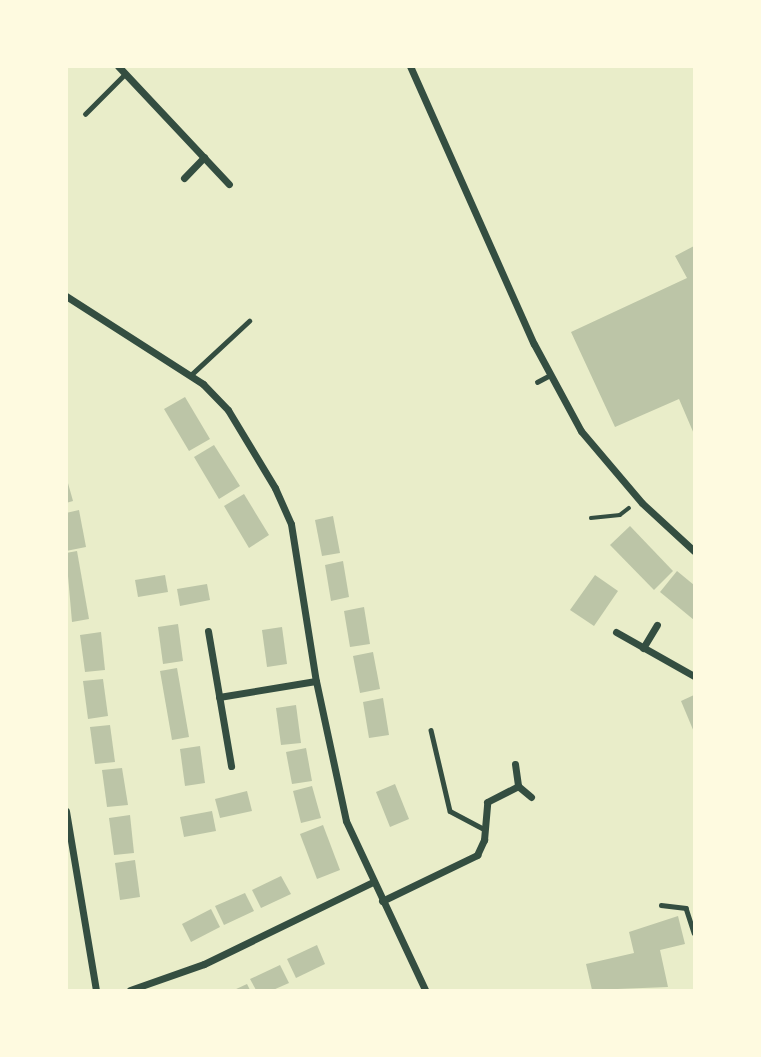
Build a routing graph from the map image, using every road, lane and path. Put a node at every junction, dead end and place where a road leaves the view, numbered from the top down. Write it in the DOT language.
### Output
graph roads {
  1 [pos="118,66"];
  2 [pos="410,66"];
  3 [pos="125,74"];
  4 [pos="85,114"];
  5 [pos="204,157"];
  6 [pos="184,178"];
  7 [pos="229,184"];
  8 [pos="66,296"];
  9 [pos="249,321"];
  10 [pos="192,374"];
  11 [pos="550,375"];
  12 [pos="537,382"];
  13 [pos="639,500"];
  14 [pos="591,519"];
  15 [pos="695,551"];
  16 [pos="657,625"];
  17 [pos="208,631"];
  18 [pos="616,632"];
  19 [pos="643,648"];
  20 [pos="695,676"];
  21 [pos="316,681"];
  22 [pos="219,697"];
  23 [pos="431,730"];
  24 [pos="515,764"];
  25 [pos="231,766"];
  26 [pos="518,786"];
  27 [pos="531,797"];
  28 [pos="66,811"];
  29 [pos="484,829"];
  30 [pos="373,882"];
  31 [pos="382,901"];
  32 [pos="661,905"];
  33 [pos="695,933"];
  34 [pos="96,990"];
  35 [pos="130,990"];
  36 [pos="425,990"];
  1 -- 3 [label="street"];
  2 -- 11 [label="street"];
  3 -- 4 [label="lane"];
  3 -- 5 [label="street"];
  5 -- 6 [label="street"];
  5 -- 7 [label="street"];
  8 -- 10 [label="street"];
  9 -- 10 [label="lane"];
  10 -- 21 [label="street"];
  11 -- 12 [label="lane"];
  11 -- 13 [label="street"];
  13 -- 14 [label="path"];
  13 -- 15 [label="street"];
  16 -- 19 [label="street"];
  17 -- 22 [label="street"];
  18 -- 19 [label="street"];
  19 -- 20 [label="street"];
  21 -- 22 [label="street"];
  21 -- 30 [label="street"];
  22 -- 25 [label="street"];
  23 -- 29 [label="lane"];
  24 -- 26 [label="street"];
  26 -- 27 [label="street"];
  26 -- 29 [label="street"];
  28 -- 34 [label="street"];
  29 -- 31 [label="street"];
  30 -- 31 [label="street"];
  30 -- 35 [label="street"];
  31 -- 36 [label="street"];
  32 -- 33 [label="lane"];
}
